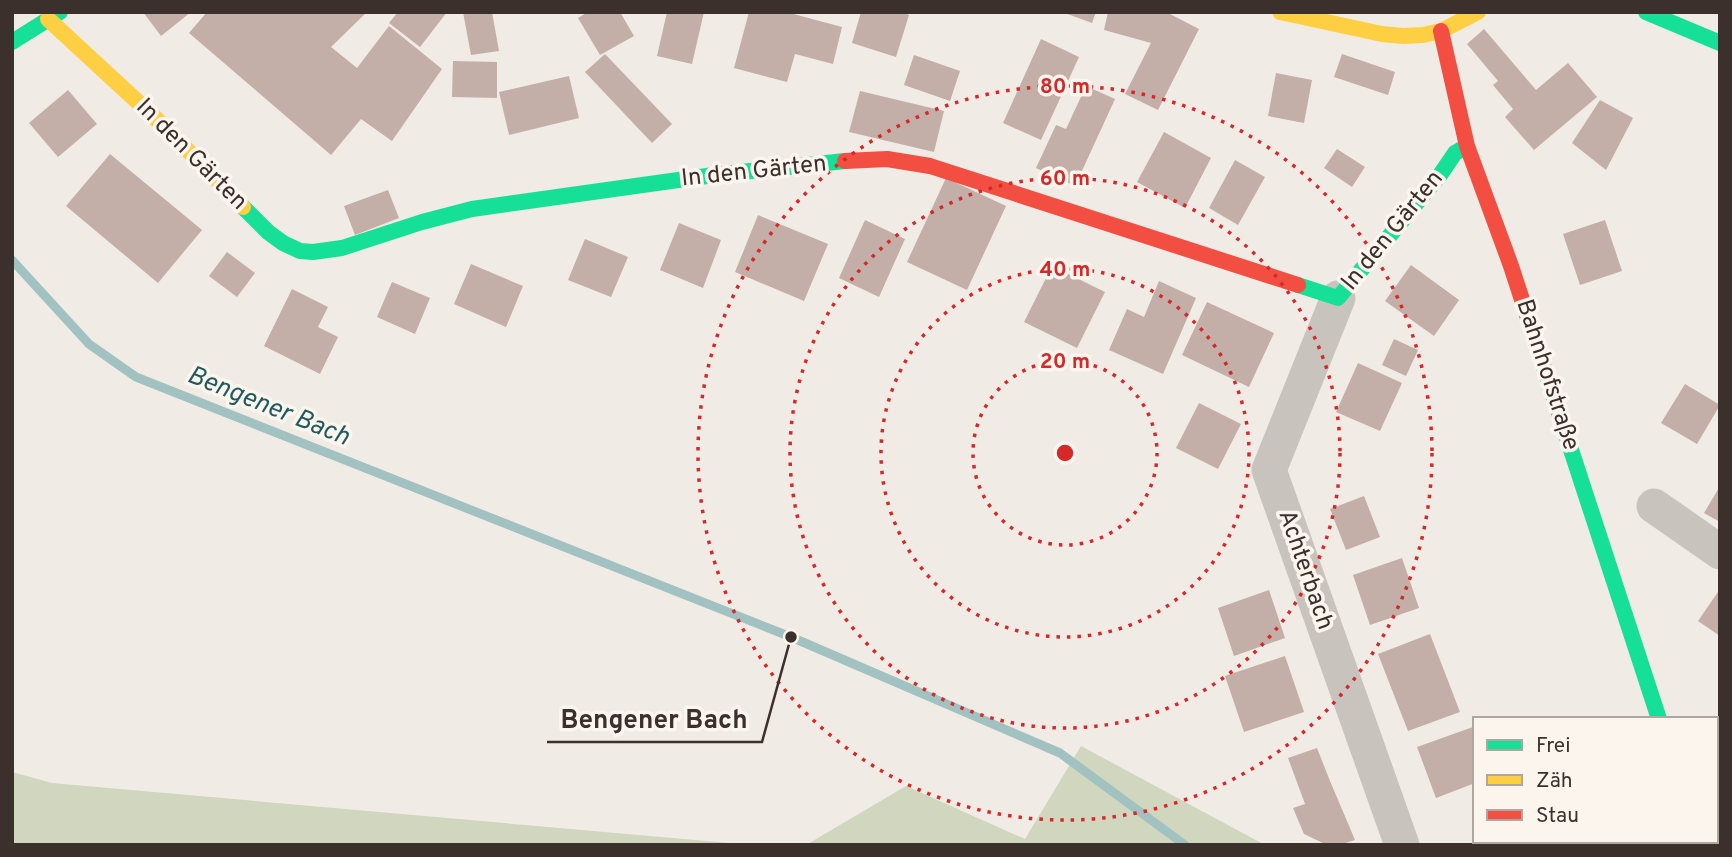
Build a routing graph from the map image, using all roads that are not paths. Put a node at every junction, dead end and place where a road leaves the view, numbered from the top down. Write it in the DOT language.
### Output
graph roads {
  1 [pos="1280,12"];
  2 [pos="1478,12"];
  3 [pos="1646,12"];
  4 [pos="54,16"];
  5 [pos="1441,31"];
  6 [pos="12,42"];
  7 [pos="1720,43"];
  8 [pos="1467,146"];
  9 [pos="1338,298"];
  10 [pos="1654,506"];
  11 [pos="1720,552"];
  12 [pos="1658,717"];
  13 [pos="1402,845"];
  1 -- 5 [label="street"];
  2 -- 5 [label="street"];
  3 -- 7 [label="street"];
  4 -- 6 [label="street"];
  4 -- 9 [label="street, In den Gärten"];
  5 -- 8 [label="street, Bahnhofstraße"];
  8 -- 9 [label="street, In den Gärten"];
  8 -- 12 [label="street, Bahnhofstraße"];
  9 -- 13 [label="street, Achterbach"];
  10 -- 11 [label="street"];
}
